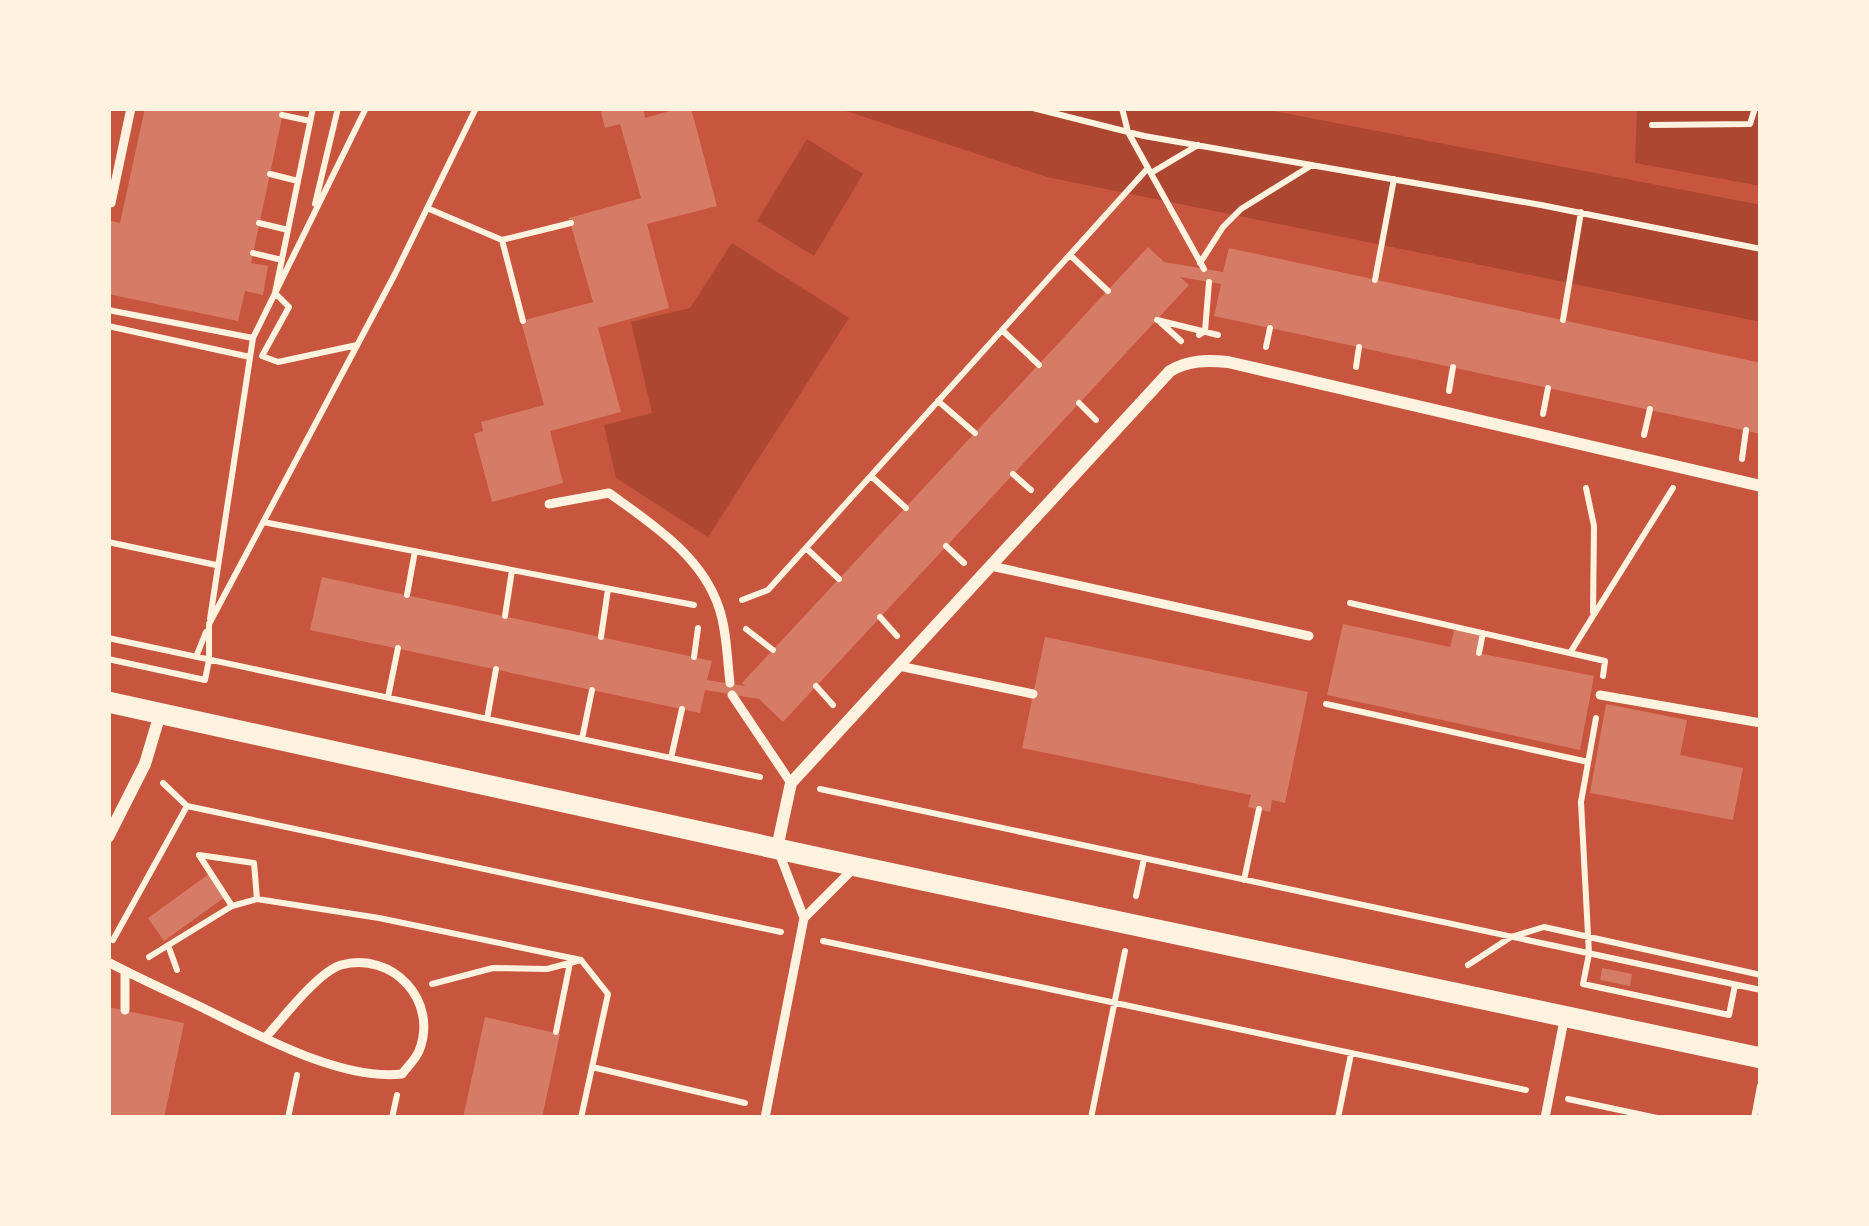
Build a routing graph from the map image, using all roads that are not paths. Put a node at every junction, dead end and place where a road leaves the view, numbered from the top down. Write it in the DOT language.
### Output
graph roads {
  1 [pos="131,108"];
  2 [pos="108,202"];
  3 [pos="1761,486"];
  4 [pos="549,504"];
  5 [pos="991,566"];
  6 [pos="1310,636"];
  7 [pos="899,666"];
  8 [pos="1033,694"];
  9 [pos="1600,695"];
  10 [pos="108,702"];
  11 [pos="160,714"];
  12 [pos="1761,723"];
  13 [pos="791,783"];
  14 [pos="108,837"];
  15 [pos="777,848"];
  16 [pos="856,866"];
  17 [pos="804,917"];
  18 [pos="108,962"];
  19 [pos="125,971"];
  20 [pos="125,1010"];
  21 [pos="1565,1016"];
  22 [pos="266,1037"];
  23 [pos="1761,1058"];
  24 [pos="763,1113"];
  25 [pos="1545,1118"];
  1 -- 2 [label="lane"];
  3 -- 5 [label="street"];
  4 -- 13 [label="lane"];
  5 -- 6 [label="lane"];
  5 -- 7 [label="street"];
  7 -- 8 [label="lane"];
  7 -- 13 [label="street"];
  9 -- 12 [label="lane"];
  10 -- 11 [label="street"];
  11 -- 14 [label="street"];
  11 -- 15 [label="street"];
  13 -- 15 [label="street"];
  15 -- 16 [label="street"];
  15 -- 17 [label="lane"];
  16 -- 17 [label="lane"];
  16 -- 21 [label="street"];
  17 -- 24 [label="lane"];
  18 -- 19 [label="lane"];
  19 -- 20 [label="lane"];
  19 -- 22 [label="lane"];
  21 -- 23 [label="street"];
  21 -- 25 [label="lane"];
  22 -- 22 [label="lane"];
}
